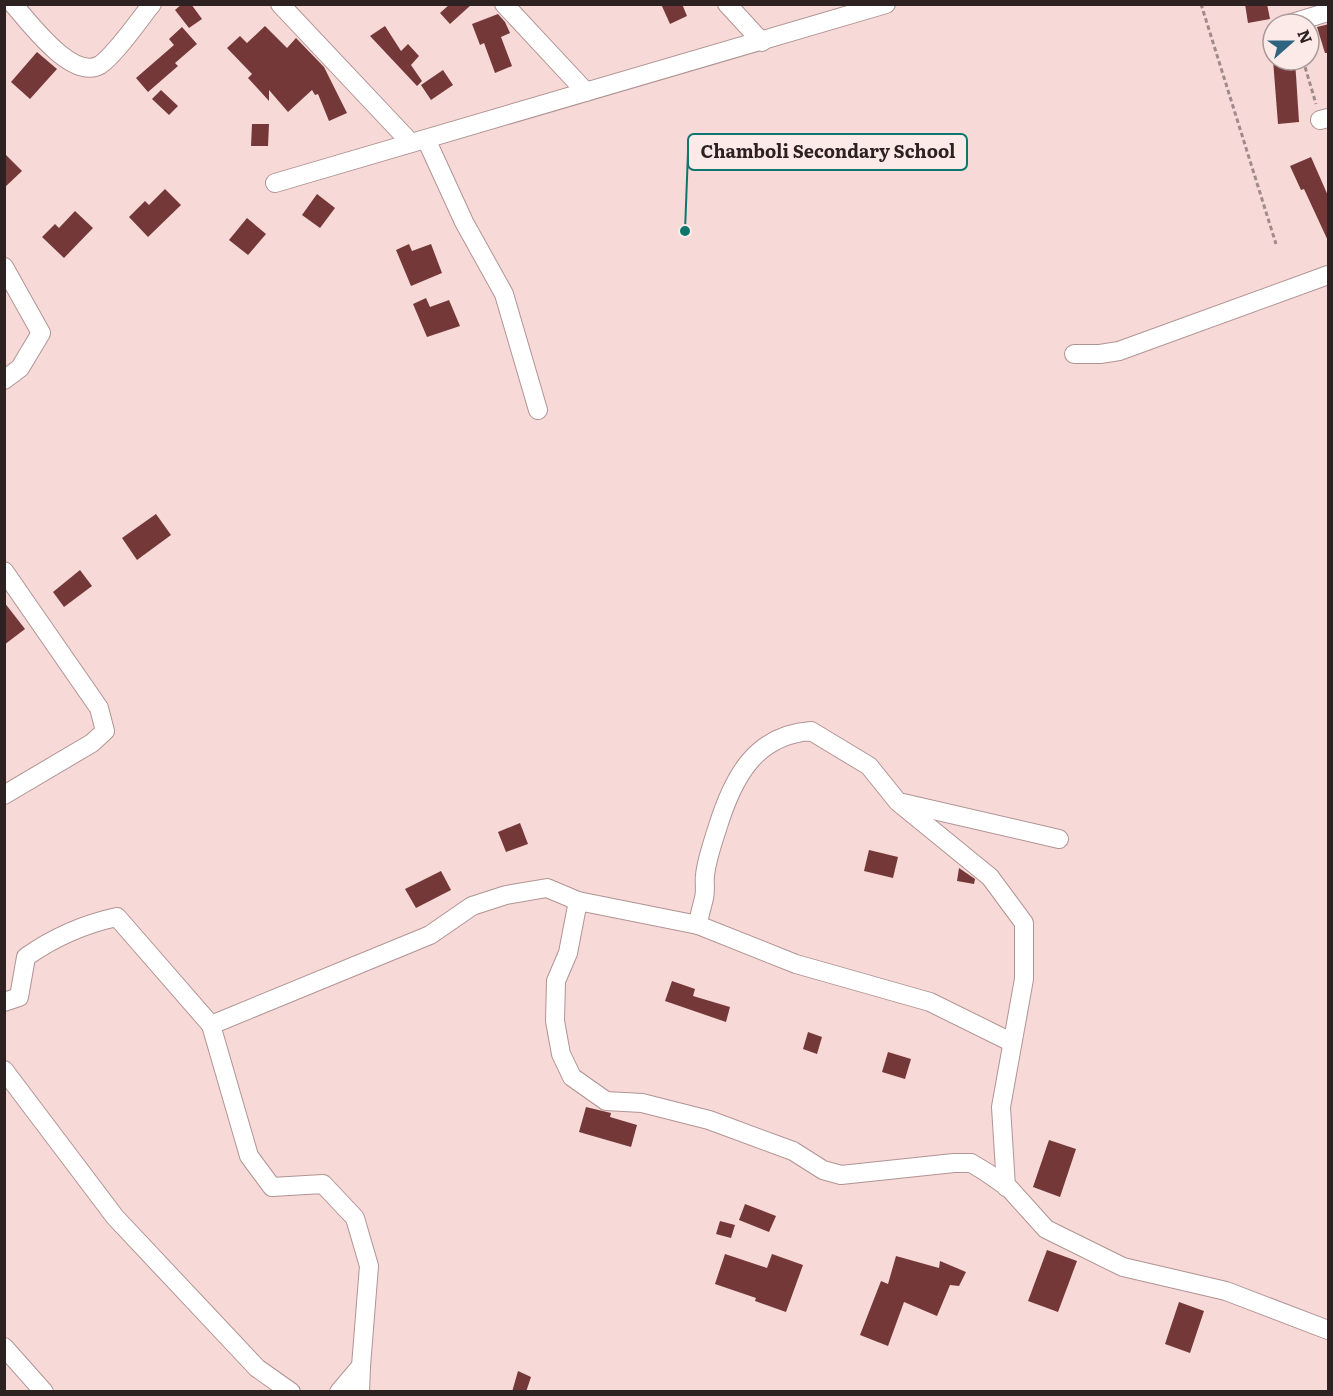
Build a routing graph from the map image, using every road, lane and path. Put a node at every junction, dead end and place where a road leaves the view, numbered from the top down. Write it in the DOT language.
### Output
graph roads {
  1 [pos="13,4"];
  2 [pos="152,4"];
  3 [pos="280,4"];
  4 [pos="504,4"];
  5 [pos="727,4"];
  6 [pos="886,4"];
  7 [pos="1201,4"];
  8 [pos="762,42"];
  9 [pos="1307,72"];
  10 [pos="586,92"];
  11 [pos="1324,119"];
  12 [pos="419,141"];
  13 [pos="275,183"];
  14 [pos="1276,244"];
  15 [pos="4,267"];
  16 [pos="1329,276"];
  17 [pos="1074,354"];
  18 [pos="4,380"];
  19 [pos="538,410"];
  20 [pos="4,571"];
  21 [pos="4,795"];
  22 [pos="898,802"];
  23 [pos="1059,839"];
  24 [pos="578,901"];
  25 [pos="698,925"];
  26 [pos="4,1002"];
  27 [pos="211,1025"];
  28 [pos="1011,1042"];
  29 [pos="4,1070"];
  30 [pos="1006,1187"];
  31 [pos="1329,1330"];
  32 [pos="4,1347"];
  33 [pos="361,1366"];
  34 [pos="44,1392"];
  35 [pos="291,1392"];
  36 [pos="339,1392"];
  37 [pos="360,1392"];
  1 -- 2 [label="street"];
  3 -- 12 [label="street"];
  4 -- 10 [label="street"];
  5 -- 8 [label="street"];
  6 -- 8 [label="street"];
  7 -- 14 [label="path"];
  8 -- 10 [label="street"];
  9 -- 11 [label="path"];
  10 -- 12 [label="street"];
  12 -- 13 [label="street"];
  12 -- 19 [label="street"];
  15 -- 18 [label="street"];
  16 -- 17 [label="street"];
  20 -- 21 [label="street"];
  22 -- 23 [label="street"];
  22 -- 25 [label="street"];
  22 -- 28 [label="street"];
  24 -- 25 [label="street"];
  24 -- 27 [label="street"];
  24 -- 30 [label="street"];
  25 -- 28 [label="street"];
  26 -- 27 [label="street"];
  27 -- 33 [label="street"];
  28 -- 30 [label="street"];
  29 -- 35 [label="street"];
  30 -- 31 [label="street"];
  32 -- 34 [label="street"];
  33 -- 36 [label="street"];
  33 -- 37 [label="street"];
}
